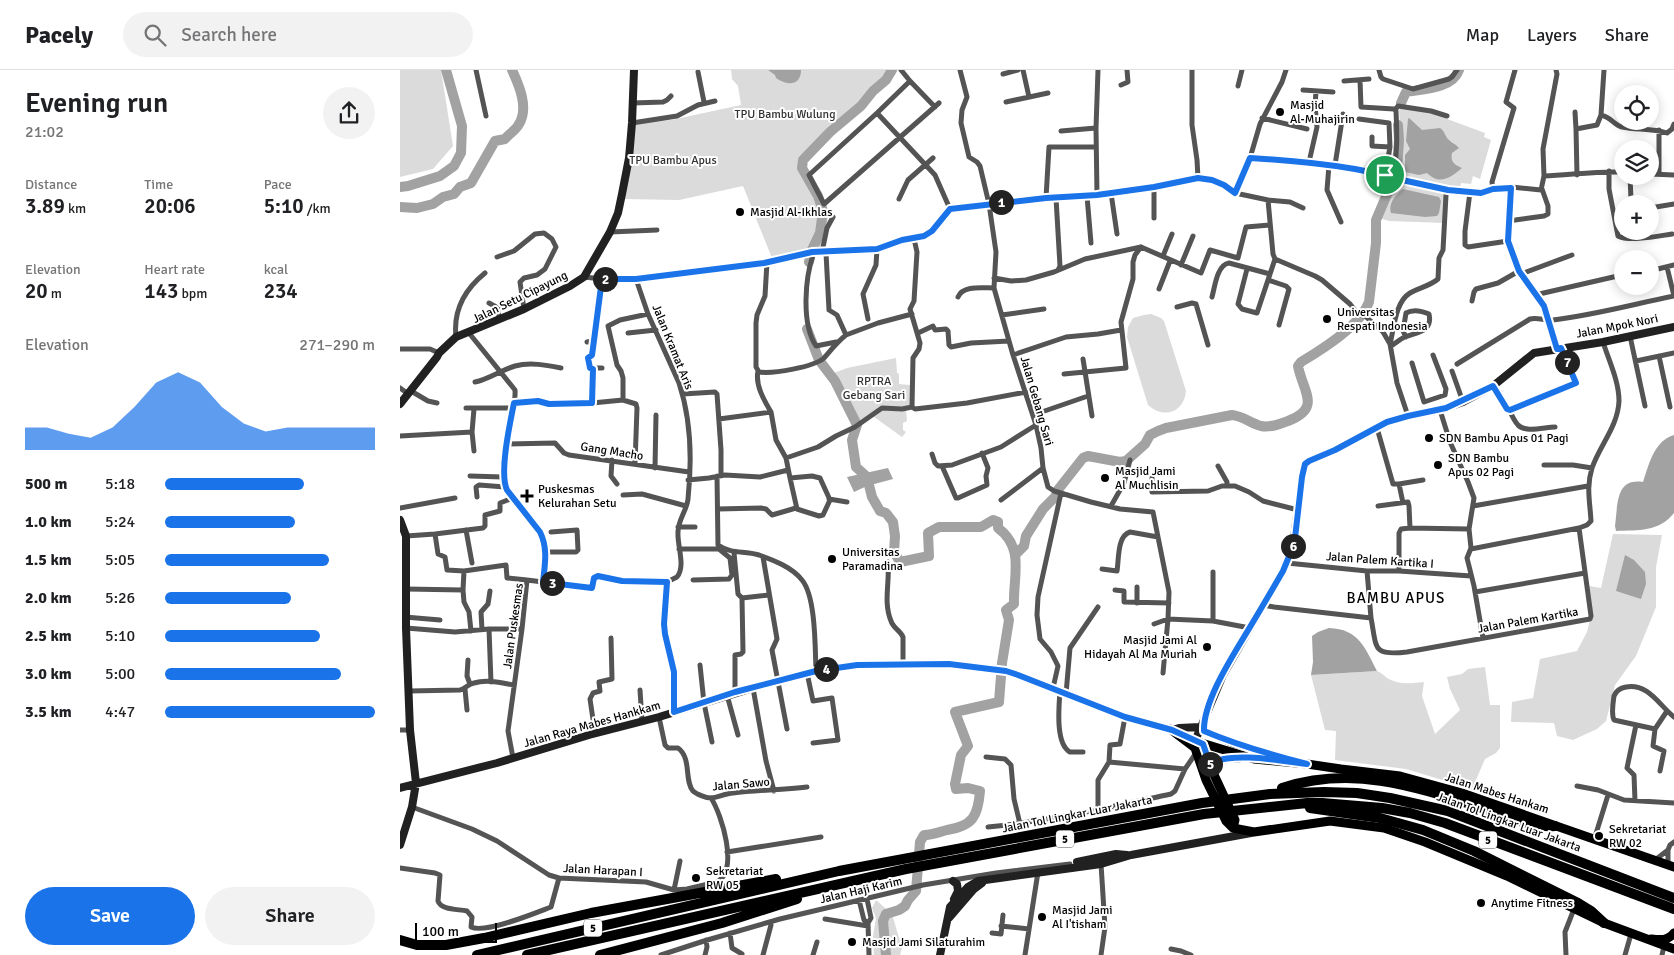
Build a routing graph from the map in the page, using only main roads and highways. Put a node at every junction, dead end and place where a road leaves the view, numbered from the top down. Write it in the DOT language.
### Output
graph roads {
  1 [pos="634,70"];
  2 [pos="1674,327"];
  3 [pos="400,404"];
  4 [pos="400,520"];
  5 [pos="1203,727"];
  6 [pos="1171,729"];
  7 [pos="1197,746"];
  8 [pos="1254,759"];
  9 [pos="1307,764"];
  10 [pos="1206,766"];
  11 [pos="416,783"];
  12 [pos="400,788"];
  13 [pos="1270,794"];
  14 [pos="1298,805"];
  15 [pos="1231,823"];
  16 [pos="1555,826"];
  17 [pos="1254,832"];
  18 [pos="1212,840"];
  19 [pos="400,845"];
  20 [pos="928,860"];
  21 [pos="1096,862"];
  22 [pos="905,864"];
  23 [pos="1671,866"];
  24 [pos="839,871"];
  25 [pos="1049,871"];
  26 [pos="989,877"];
  27 [pos="860,879"];
  28 [pos="953,881"];
  29 [pos="1674,898"];
  30 [pos="950,908"];
  31 [pos="1674,909"];
  32 [pos="949,918"];
  33 [pos="1604,923"];
  34 [pos="1674,933"];
  35 [pos="1646,939"];
  36 [pos="400,940"];
  37 [pos="1674,949"];
  38 [pos="1663,951"];
  39 [pos="478,955"];
  40 [pos="527,955"];
  41 [pos="600,955"];
  42 [pos="940,955"];
  1 -- 3 [label="main road, Jalan Setu Cipayung"];
  2 -- 5 [label="main road, Jalan Mpok Nori"];
  4 -- 11 [label="main road"];
  5 -- 6 [label="main road"];
  5 -- 7 [label="main road, Jalan Mpok Nori"];
  5 -- 9 [label="main road, Jalan Mabes Hankam"];
  6 -- 7 [label="main road"];
  6 -- 11 [label="main road, Jalan Raya Mabes Hankkam"];
  7 -- 8 [label="main road, Jalan Mabes Hankam"];
  7 -- 10 [label="main road"];
  8 -- 9 [label="main road, Jalan Mabes Hankam"];
  8 -- 10 [label="main road"];
  9 -- 16 [label="main road, Jalan Mabes Hankam"];
  10 -- 15 [label="main road"];
  11 -- 12 [label="main road, Jalan Raya Mabes Hankkam"];
  11 -- 19 [label="main road"];
  13 -- 16 [label="highway"];
  13 -- 20 [label="highway, Jalan Tol Lingkar Luar Jakarta / 5"];
  13 -- 29 [label="highway, Jalan Tol Lingkar Luar Jakarta / 5"];
  14 -- 20 [label="highway, Jalan Tol Lingkar Luar Jakarta / 5"];
  14 -- 31 [label="highway, Jalan Tol Lingkar Luar Jakarta / 5"];
  14 -- 33 [label="highway"];
  15 -- 17 [label="main road"];
  15 -- 18 [label="main road"];
  16 -- 23 [label="main road, Jalan Mabes Hankam"];
  17 -- 18 [label="main road"];
  17 -- 33 [label="main road"];
  18 -- 21 [label="main road"];
  20 -- 22 [label="highway, Jalan Tol Lingkar Luar Jakarta / 5"];
  21 -- 25 [label="main road"];
  21 -- 25 [label="main road"];
  22 -- 24 [label="highway, Jalan Tol Lingkar Luar Jakarta / 5"];
  22 -- 27 [label="highway, Jalan Tol Lingkar Luar Jakarta / 5"];
  24 -- 36 [label="highway"];
  24 -- 39 [label="highway, Jalan Tol Lingkar Luar Jakarta / 5"];
  25 -- 26 [label="main road"];
  26 -- 30 [label="main road"];
  26 -- 32 [label="main road"];
  27 -- 40 [label="highway, Jalan Tol Lingkar Luar Jakarta / 5"];
  27 -- 41 [label="highway"];
  28 -- 30 [label="main road"];
  30 -- 32 [label="main road"];
  32 -- 42 [label="main road"];
  33 -- 35 [label="main road"];
  34 -- 35 [label="main road"];
  35 -- 38 [label="main road"];
  37 -- 38 [label="main road"];
}
